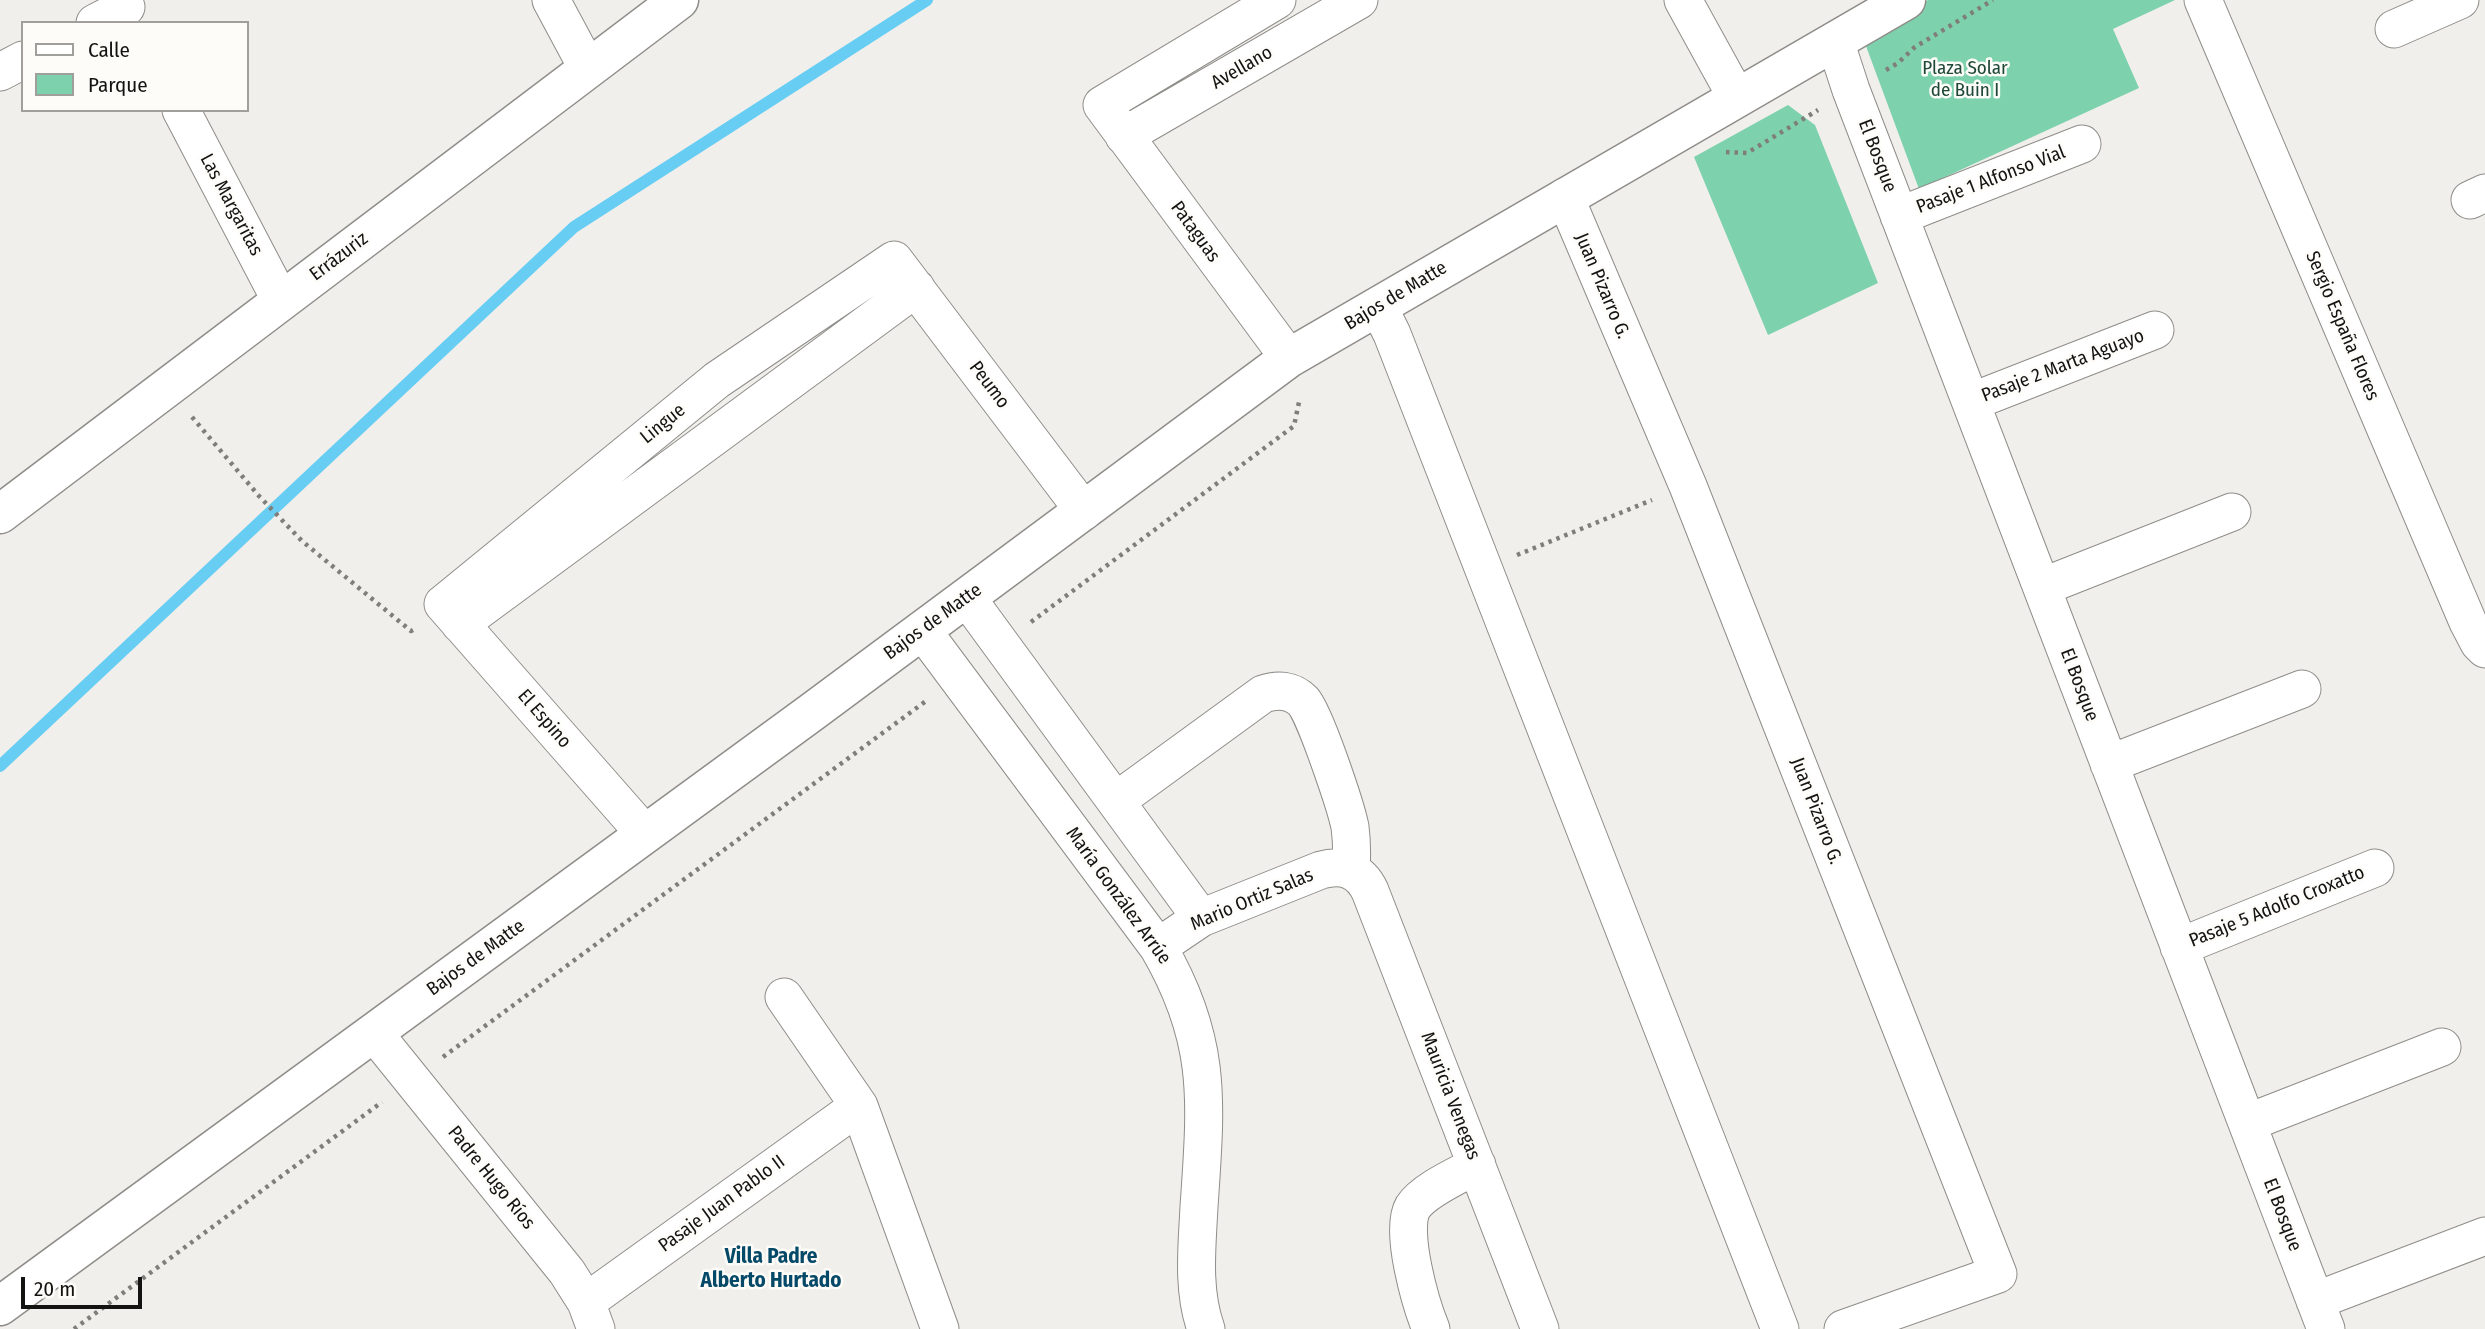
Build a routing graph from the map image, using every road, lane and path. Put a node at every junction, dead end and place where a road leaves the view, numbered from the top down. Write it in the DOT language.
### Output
graph roads {
  1 [pos="551,0"];
  2 [pos="678,0"];
  3 [pos="1277,0"];
  4 [pos="1359,0"];
  5 [pos="1683,0"];
  6 [pos="1906,0"];
  7 [pos="2203,0"];
  8 [pos="2460,0"];
  9 [pos="2395,29"];
  10 [pos="1835,41"];
  11 [pos="21,61"];
  12 [pos="588,69"];
  13 [pos="0,72"];
  14 [pos="1737,98"];
  15 [pos="1102,105"];
  16 [pos="182,112"];
  17 [pos="1124,136"];
  18 [pos="2082,144"];
  19 [pos="1565,197"];
  20 [pos="1899,216"];
  21 [pos="905,274"];
  22 [pos="281,300"];
  23 [pos="1378,306"];
  24 [pos="2155,330"];
  25 [pos="1289,358"];
  26 [pos="167,387"];
  27 [pos="1971,402"];
  28 [pos="1688,486"];
  29 [pos="1084,511"];
  30 [pos="2232,512"];
  31 [pos="0,514"];
  32 [pos="1482,569"];
  33 [pos="2042,587"];
  34 [pos="967,598"];
  35 [pos="452,614"];
  36 [pos="922,630"];
  37 [pos="2485,649"];
  38 [pos="2302,689"];
  39 [pos="2109,764"];
  40 [pos="1116,801"];
  41 [pos="645,834"];
  42 [pos="2375,868"];
  43 [pos="1351,870"];
  44 [pos="1201,918"];
  45 [pos="1158,947"];
  46 [pos="2179,947"];
  47 [pos="784,997"];
  48 [pos="374,1033"];
  49 [pos="2442,1047"];
  50 [pos="859,1106"];
  51 [pos="2247,1123"];
  52 [pos="1477,1165"];
  53 [pos="2485,1236"];
  54 [pos="0,1306"];
  55 [pos="2320,1315"];
  56 [pos="591,1316"];
  57 [pos="940,1329"];
  58 [pos="1206,1329"];
  59 [pos="1432,1329"];
  60 [pos="1540,1329"];
  61 [pos="1780,1329"];
  62 [pos="1843,1329"];
  1 -- 12 [label="street"];
  2 -- 12 [label="main road, Errázuriz"];
  3 -- 15 [label="street, Avellano"];
  4 -- 17 [label="street, Avellano"];
  5 -- 14 [label="street"];
  6 -- 10 [label="main road, Bajos de Matte"];
  7 -- 37 [label="street, Sergio España Flores"];
  8 -- 9 [label="street"];
  10 -- 14 [label="main road, Bajos de Matte"];
  10 -- 20 [label="street, El Bosque"];
  11 -- 13 [label="street"];
  12 -- 22 [label="main road, Errázuriz"];
  14 -- 19 [label="main road, Bajos de Matte"];
  15 -- 17 [label="street, Pataguas"];
  16 -- 22 [label="street, Las Margaritas"];
  17 -- 25 [label="street, Pataguas"];
  18 -- 20 [label="street, Pasaje 1 Alfonso Vial"];
  19 -- 23 [label="main road, Bajos de Matte"];
  19 -- 28 [label="street, Juan Pizarro G."];
  20 -- 27 [label="street, El Bosque"];
  21 -- 29 [label="street, Peumo"];
  21 -- 35 [label="street, Lingue"];
  22 -- 26 [label="main road, Errázuriz"];
  23 -- 25 [label="main road, Bajos de Matte"];
  23 -- 32 [label="street"];
  24 -- 27 [label="street, Pasaje 2 Marta Aguayo"];
  25 -- 29 [label="main road, Bajos de Matte"];
  26 -- 31 [label="main road, Errázuriz"];
  26 -- 35 [label="path"];
  27 -- 33 [label="street, El Bosque"];
  28 -- 32 [label="path"];
  28 -- 62 [label="street, Juan Pizarro G."];
  29 -- 34 [label="main road, Bajos de Matte"];
  30 -- 33 [label="street"];
  32 -- 61 [label="street"];
  33 -- 39 [label="street, El Bosque"];
  34 -- 36 [label="main road, Bajos de Matte"];
  34 -- 40 [label="street"];
  35 -- 41 [label="street, El Espino"];
  36 -- 41 [label="main road, Bajos de Matte"];
  36 -- 45 [label="street, María González Arrúe"];
  38 -- 39 [label="street"];
  39 -- 46 [label="street, El Bosque"];
  40 -- 43 [label="street"];
  40 -- 44 [label="street"];
  41 -- 48 [label="main road, Bajos de Matte"];
  42 -- 46 [label="street, Pasaje 5 Adolfo Croxatto"];
  43 -- 44 [label="street, Mario Ortiz Salas"];
  43 -- 52 [label="street, Mauricia Venegas"];
  44 -- 45 [label="street, Mario Ortiz Salas"];
  45 -- 58 [label="street, María González Arrúe"];
  46 -- 51 [label="street, El Bosque"];
  47 -- 50 [label="street"];
  48 -- 54 [label="main road, Bajos de Matte"];
  48 -- 56 [label="street, Padre Hugo Ríos"];
  49 -- 51 [label="street"];
  50 -- 56 [label="street, Pasaje Juan Pablo II"];
  50 -- 57 [label="street"];
  51 -- 55 [label="street, El Bosque"];
  52 -- 59 [label="street"];
  52 -- 60 [label="street, Mauricia Venegas"];
  53 -- 55 [label="street"];
}
